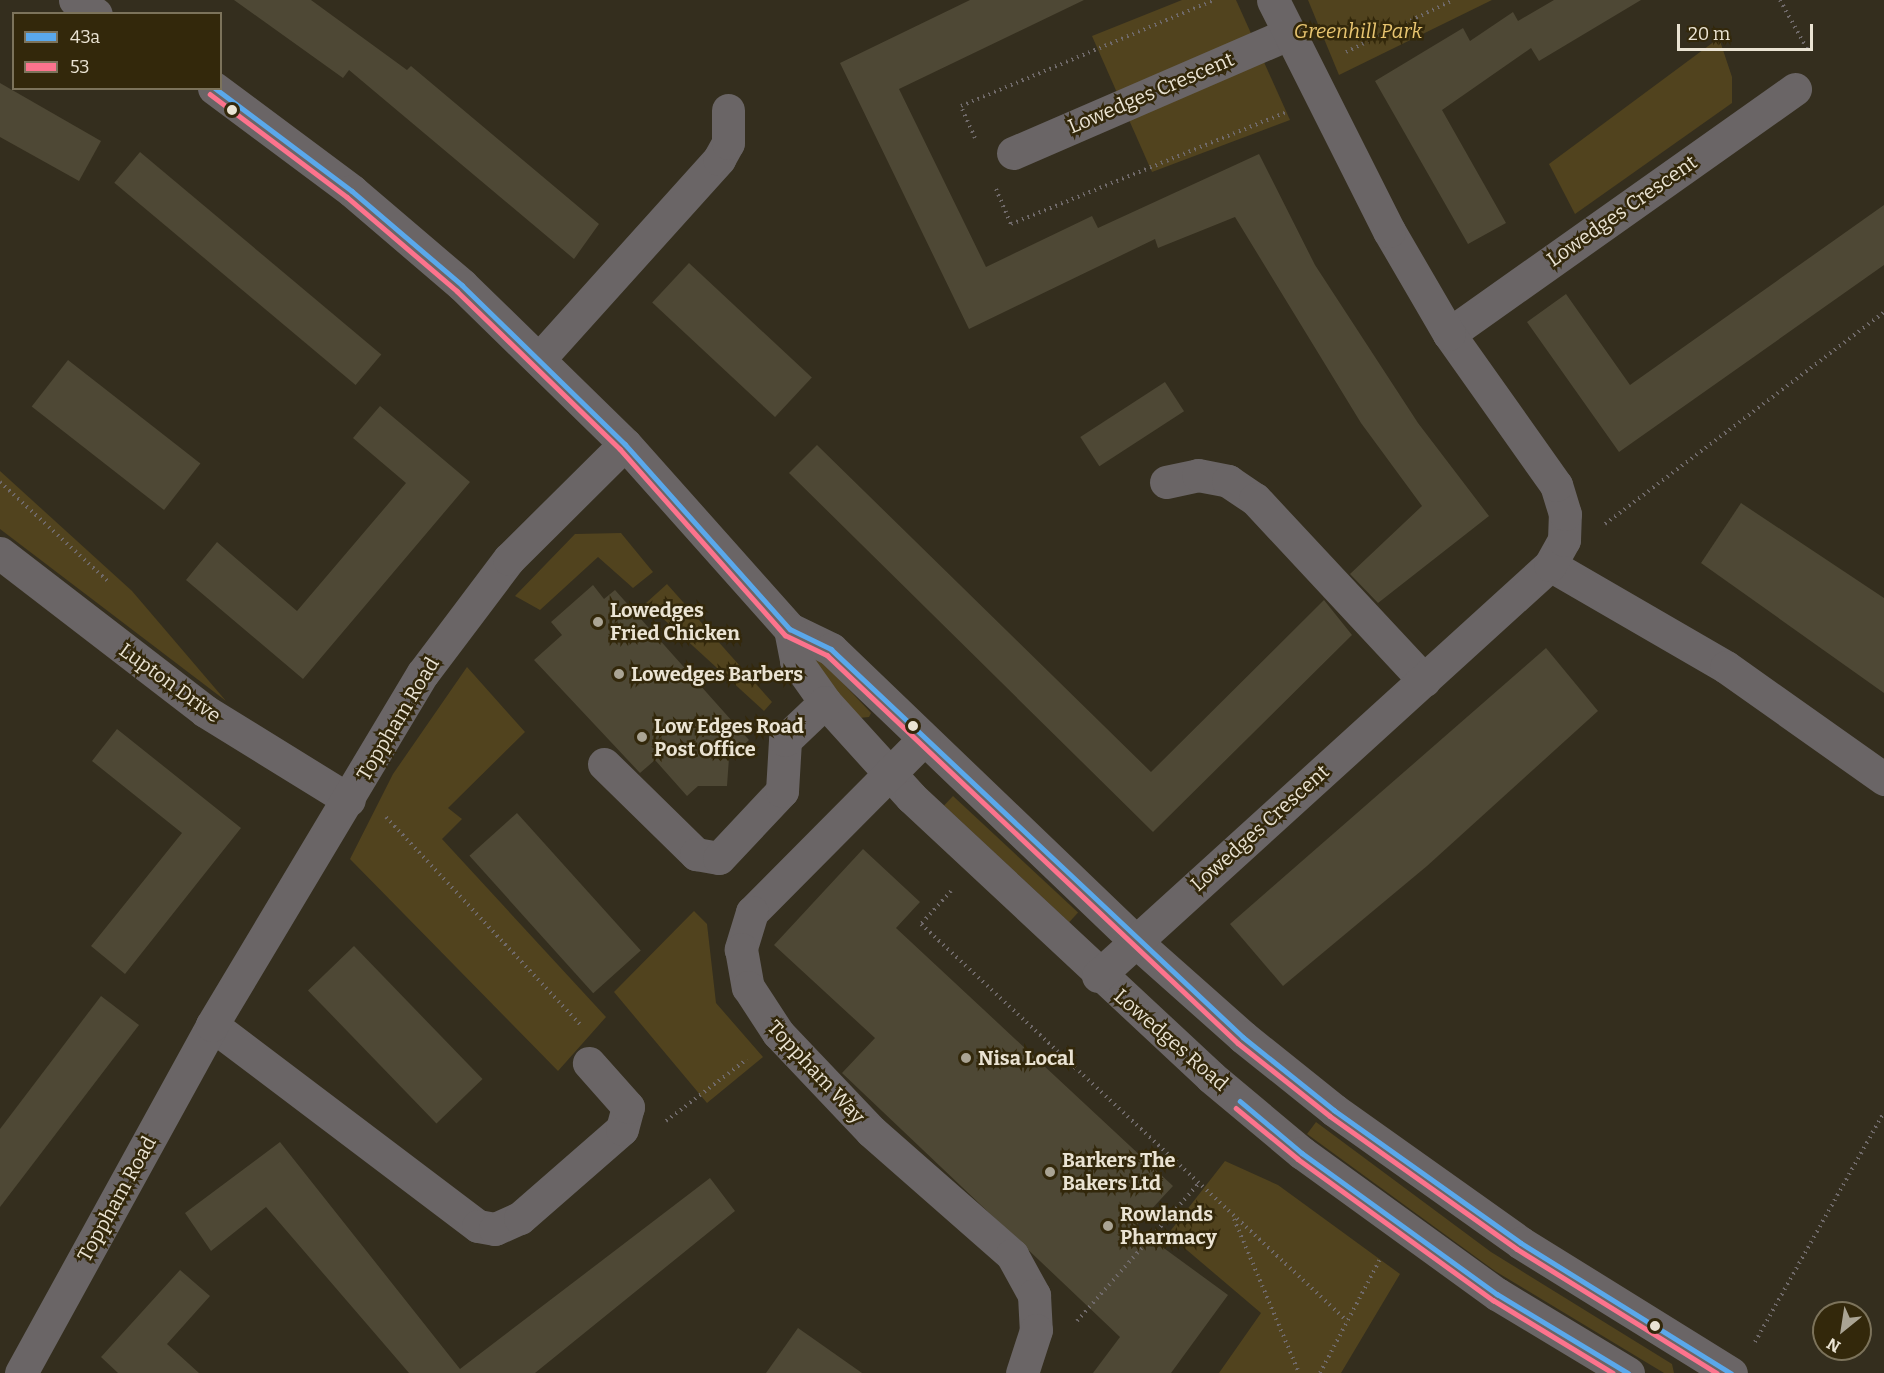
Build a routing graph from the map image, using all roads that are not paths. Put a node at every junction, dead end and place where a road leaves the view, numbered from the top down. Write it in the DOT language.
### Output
graph roads {
  1 [pos="75,0"];
  2 [pos="1273,0"];
  3 [pos="93,12"];
  4 [pos="1290,33"];
  5 [pos="1795,89"];
  6 [pos="217,90"];
  7 [pos="728,110"];
  8 [pos="1012,153"];
  9 [pos="1449,334"];
  10 [pos="540,358"];
  11 [pos="625,444"];
  12 [pos="1166,482"];
  13 [pos="1550,565"];
  14 [pos="5,567"];
  15 [pos="790,629"];
  16 [pos="1424,680"];
  17 [pos="825,702"];
  18 [pos="924,739"];
  19 [pos="604,764"];
  20 [pos="890,775"];
  21 [pos="1884,779"];
  22 [pos="353,793"];
  23 [pos="1135,941"];
  24 [pos="1098,976"];
  25 [pos="212,1025"];
  26 [pos="589,1063"];
  27 [pos="1740,1364"];
  28 [pos="21,1373"];
  29 [pos="1022,1373"];
  30 [pos="1628,1373"];
  1 -- 3 [label="street"];
  2 -- 4 [label="street, Lowedges Crescent"];
  4 -- 8 [label="street, Lowedges Crescent"];
  4 -- 9 [label="street, Lowedges Crescent"];
  5 -- 9 [label="street, Lowedges Crescent"];
  6 -- 10 [label="street"];
  7 -- 10 [label="street"];
  9 -- 13 [label="street, Lowedges Crescent"];
  10 -- 11 [label="street"];
  11 -- 15 [label="street"];
  11 -- 22 [label="street, Toppham Road"];
  12 -- 16 [label="street"];
  13 -- 16 [label="street, Lowedges Crescent"];
  13 -- 21 [label="street"];
  14 -- 22 [label="street, Lupton Drive"];
  15 -- 17 [label="street, Lowedges Road"];
  15 -- 18 [label="street"];
  16 -- 23 [label="street, Lowedges Crescent"];
  17 -- 19 [label="street"];
  17 -- 20 [label="street, Lowedges Road"];
  18 -- 20 [label="street, Toppham Way"];
  18 -- 23 [label="street"];
  20 -- 24 [label="street, Lowedges Road"];
  20 -- 29 [label="street, Toppham Way"];
  22 -- 25 [label="street, Toppham Road"];
  23 -- 24 [label="street, Lowedges Crescent"];
  23 -- 27 [label="street"];
  24 -- 30 [label="street, Lowedges Road"];
  25 -- 26 [label="street"];
  25 -- 28 [label="street, Toppham Road"];
}
